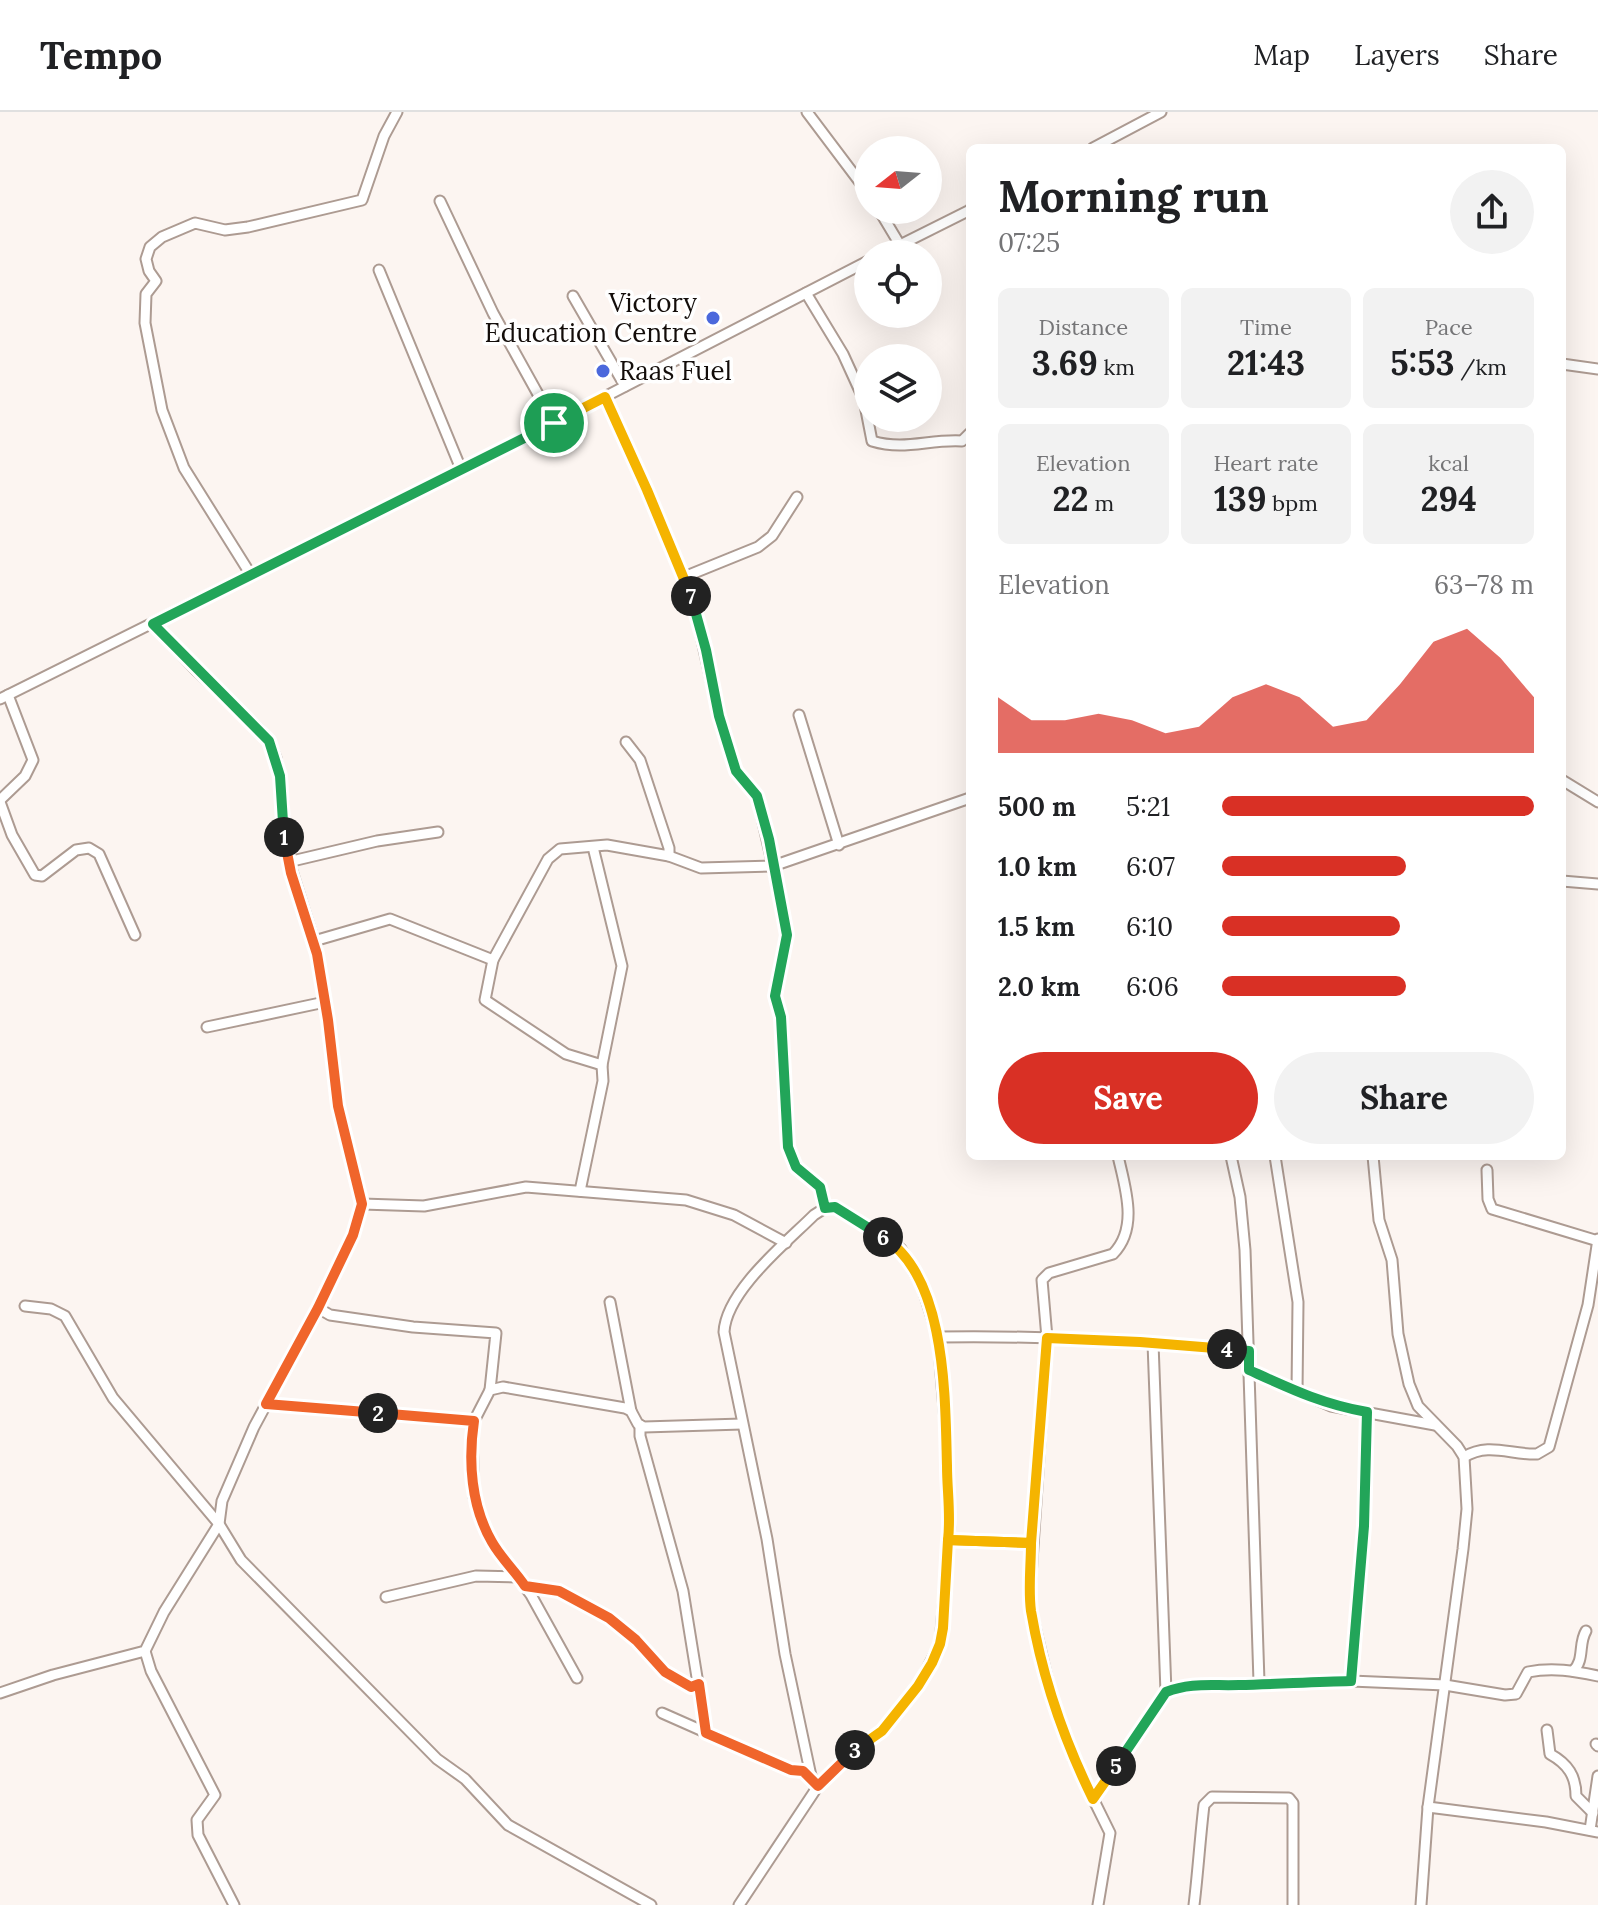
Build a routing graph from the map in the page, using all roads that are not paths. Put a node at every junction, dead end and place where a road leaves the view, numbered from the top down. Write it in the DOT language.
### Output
graph roads {
  1 [pos="397,112"];
  2 [pos="807,112"];
  3 [pos="1161,112"];
  4 [pos="1101,144"];
  5 [pos="854,174"];
  6 [pos="440,201"];
  7 [pos="966,212"];
  8 [pos="910,240"];
  9 [pos="854,268"];
  10 [pos="379,270"];
  11 [pos="806,293"];
  12 [pos="573,296"];
  13 [pos="1566,365"];
  14 [pos="1598,369"];
  15 [pos="625,386"];
  16 [pos="605,397"];
  17 [pos="554,423"];
  18 [pos="966,437"];
  19 [pos="461,469"];
  20 [pos="797,497"];
  21 [pos="251,575"];
  22 [pos="684,577"];
  23 [pos="153,624"];
  24 [pos="4,697"];
  25 [pos="799,715"];
  26 [pos="626,742"];
  27 [pos="1566,782"];
  28 [pos="966,799"];
  29 [pos="0,801"];
  30 [pos="1598,802"];
  31 [pos="438,832"];
  32 [pos="839,845"];
  33 [pos="593,847"];
  34 [pos="669,856"];
  35 [pos="288,862"];
  36 [pos="773,866"];
  37 [pos="1566,881"];
  38 [pos="1598,884"];
  39 [pos="135,935"];
  40 [pos="314,941"];
  41 [pos="493,960"];
  42 [pos="325,1002"];
  43 [pos="207,1027"];
  44 [pos="602,1065"];
  45 [pos="1119,1160"];
  46 [pos="1232,1160"];
  47 [pos="1276,1160"];
  48 [pos="1373,1160"];
  49 [pos="1487,1170"];
  50 [pos="580,1191"];
  51 [pos="362,1204"];
  52 [pos="825,1208"];
  53 [pos="1598,1240"];
  54 [pos="786,1243"];
  55 [pos="610,1302"];
  56 [pos="1588,1305"];
  57 [pos="25,1306"];
  58 [pos="318,1308"];
  59 [pos="1598,1310"];
  60 [pos="938,1337"];
  61 [pos="1047,1338"];
  62 [pos="1153,1343"];
  63 [pos="1249,1351"];
  64 [pos="1249,1370"];
  65 [pos="490,1390"];
  66 [pos="1297,1392"];
  67 [pos="266,1404"];
  68 [pos="631,1411"];
  69 [pos="1367,1412"];
  70 [pos="474,1421"];
  71 [pos="742,1424"];
  72 [pos="640,1425"];
  73 [pos="1435,1425"];
  74 [pos="1464,1457"];
  75 [pos="219,1524"];
  76 [pos="948,1540"];
  77 [pos="1031,1543"];
  78 [pos="522,1582"];
  79 [pos="386,1597"];
  80 [pos="1586,1631"];
  81 [pos="145,1651"];
  82 [pos="1573,1671"];
  83 [pos="1598,1676"];
  84 [pos="577,1678"];
  85 [pos="1351,1681"];
  86 [pos="1259,1682"];
  87 [pos="699,1684"];
  88 [pos="1445,1685"];
  89 [pos="1166,1692"];
  90 [pos="0,1693"];
  91 [pos="662,1713"];
  92 [pos="1547,1730"];
  93 [pos="706,1733"];
  94 [pos="1598,1776"];
  95 [pos="815,1782"];
  96 [pos="1093,1799"];
  97 [pos="1428,1807"];
  98 [pos="1593,1813"];
  99 [pos="1594,1831"];
  100 [pos="234,1905"];
  101 [pos="651,1905"];
  102 [pos="739,1905"];
  103 [pos="1098,1905"];
  104 [pos="1194,1905"];
  105 [pos="1293,1905"];
  106 [pos="1421,1905"];
  1 -- 21 [label="street"];
  2 -- 5 [label="street"];
  3 -- 4 [label="street"];
  6 -- 17 [label="street"];
  7 -- 8 [label="street"];
  9 -- 11 [label="street"];
  10 -- 19 [label="street"];
  11 -- 15 [label="street"];
  11 -- 18 [label="street"];
  12 -- 15 [label="street"];
  13 -- 14 [label="street"];
  15 -- 16 [label="street"];
  16 -- 17 [label="street"];
  16 -- 22 [label="street"];
  17 -- 19 [label="street"];
  19 -- 21 [label="street"];
  20 -- 22 [label="street"];
  21 -- 23 [label="street"];
  22 -- 36 [label="street"];
  23 -- 24 [label="street"];
  23 -- 35 [label="street"];
  24 -- 29 [label="street"];
  25 -- 32 [label="street"];
  26 -- 34 [label="street"];
  27 -- 30 [label="street"];
  28 -- 32 [label="street"];
  29 -- 39 [label="street"];
  31 -- 35 [label="street"];
  32 -- 36 [label="street"];
  33 -- 34 [label="street"];
  33 -- 41 [label="street"];
  33 -- 44 [label="street"];
  34 -- 36 [label="street"];
  35 -- 40 [label="street"];
  36 -- 52 [label="street"];
  37 -- 38 [label="street"];
  40 -- 41 [label="street"];
  40 -- 42 [label="street"];
  41 -- 44 [label="street"];
  42 -- 43 [label="street"];
  42 -- 51 [label="street"];
  44 -- 50 [label="street"];
  45 -- 61 [label="street"];
  46 -- 63 [label="street"];
  47 -- 66 [label="street"];
  48 -- 73 [label="street"];
  49 -- 53 [label="street"];
  50 -- 51 [label="street"];
  50 -- 54 [label="street"];
  51 -- 58 [label="street"];
  52 -- 54 [label="street"];
  52 -- 60 [label="street"];
  53 -- 56 [label="street"];
  54 -- 71 [label="street"];
  55 -- 68 [label="street"];
  56 -- 59 [label="street"];
  56 -- 74 [label="street"];
  57 -- 75 [label="street"];
  58 -- 65 [label="street"];
  58 -- 67 [label="street"];
  60 -- 61 [label="street"];
  60 -- 76 [label="street"];
  61 -- 62 [label="street"];
  61 -- 77 [label="street"];
  62 -- 63 [label="street"];
  62 -- 89 [label="street"];
  63 -- 64 [label="street"];
  64 -- 66 [label="street"];
  64 -- 86 [label="street"];
  65 -- 68 [label="street"];
  65 -- 70 [label="street"];
  66 -- 69 [label="street"];
  67 -- 70 [label="street"];
  67 -- 75 [label="street"];
  68 -- 72 [label="street"];
  69 -- 73 [label="street"];
  69 -- 85 [label="street"];
  70 -- 78 [label="street"];
  71 -- 72 [label="street"];
  71 -- 95 [label="street"];
  72 -- 87 [label="street"];
  73 -- 74 [label="street"];
  74 -- 88 [label="street"];
  75 -- 81 [label="street"];
  75 -- 101 [label="street"];
  76 -- 77 [label="street"];
  76 -- 95 [label="street"];
  77 -- 96 [label="street"];
  78 -- 79 [label="street"];
  78 -- 84 [label="street"];
  78 -- 87 [label="street"];
  80 -- 82 [label="street"];
  81 -- 90 [label="street"];
  81 -- 100 [label="street"];
  82 -- 83 [label="street"];
  82 -- 88 [label="street"];
  85 -- 86 [label="street"];
  85 -- 88 [label="street"];
  86 -- 89 [label="street"];
  87 -- 93 [label="street"];
  88 -- 97 [label="street"];
  89 -- 96 [label="street"];
  91 -- 93 [label="street"];
  92 -- 98 [label="street"];
  93 -- 95 [label="street"];
  94 -- 98 [label="street"];
  95 -- 102 [label="street"];
  96 -- 103 [label="street"];
  97 -- 99 [label="street"];
  97 -- 106 [label="street"];
  98 -- 99 [label="street"];
  104 -- 105 [label="street"];
}
